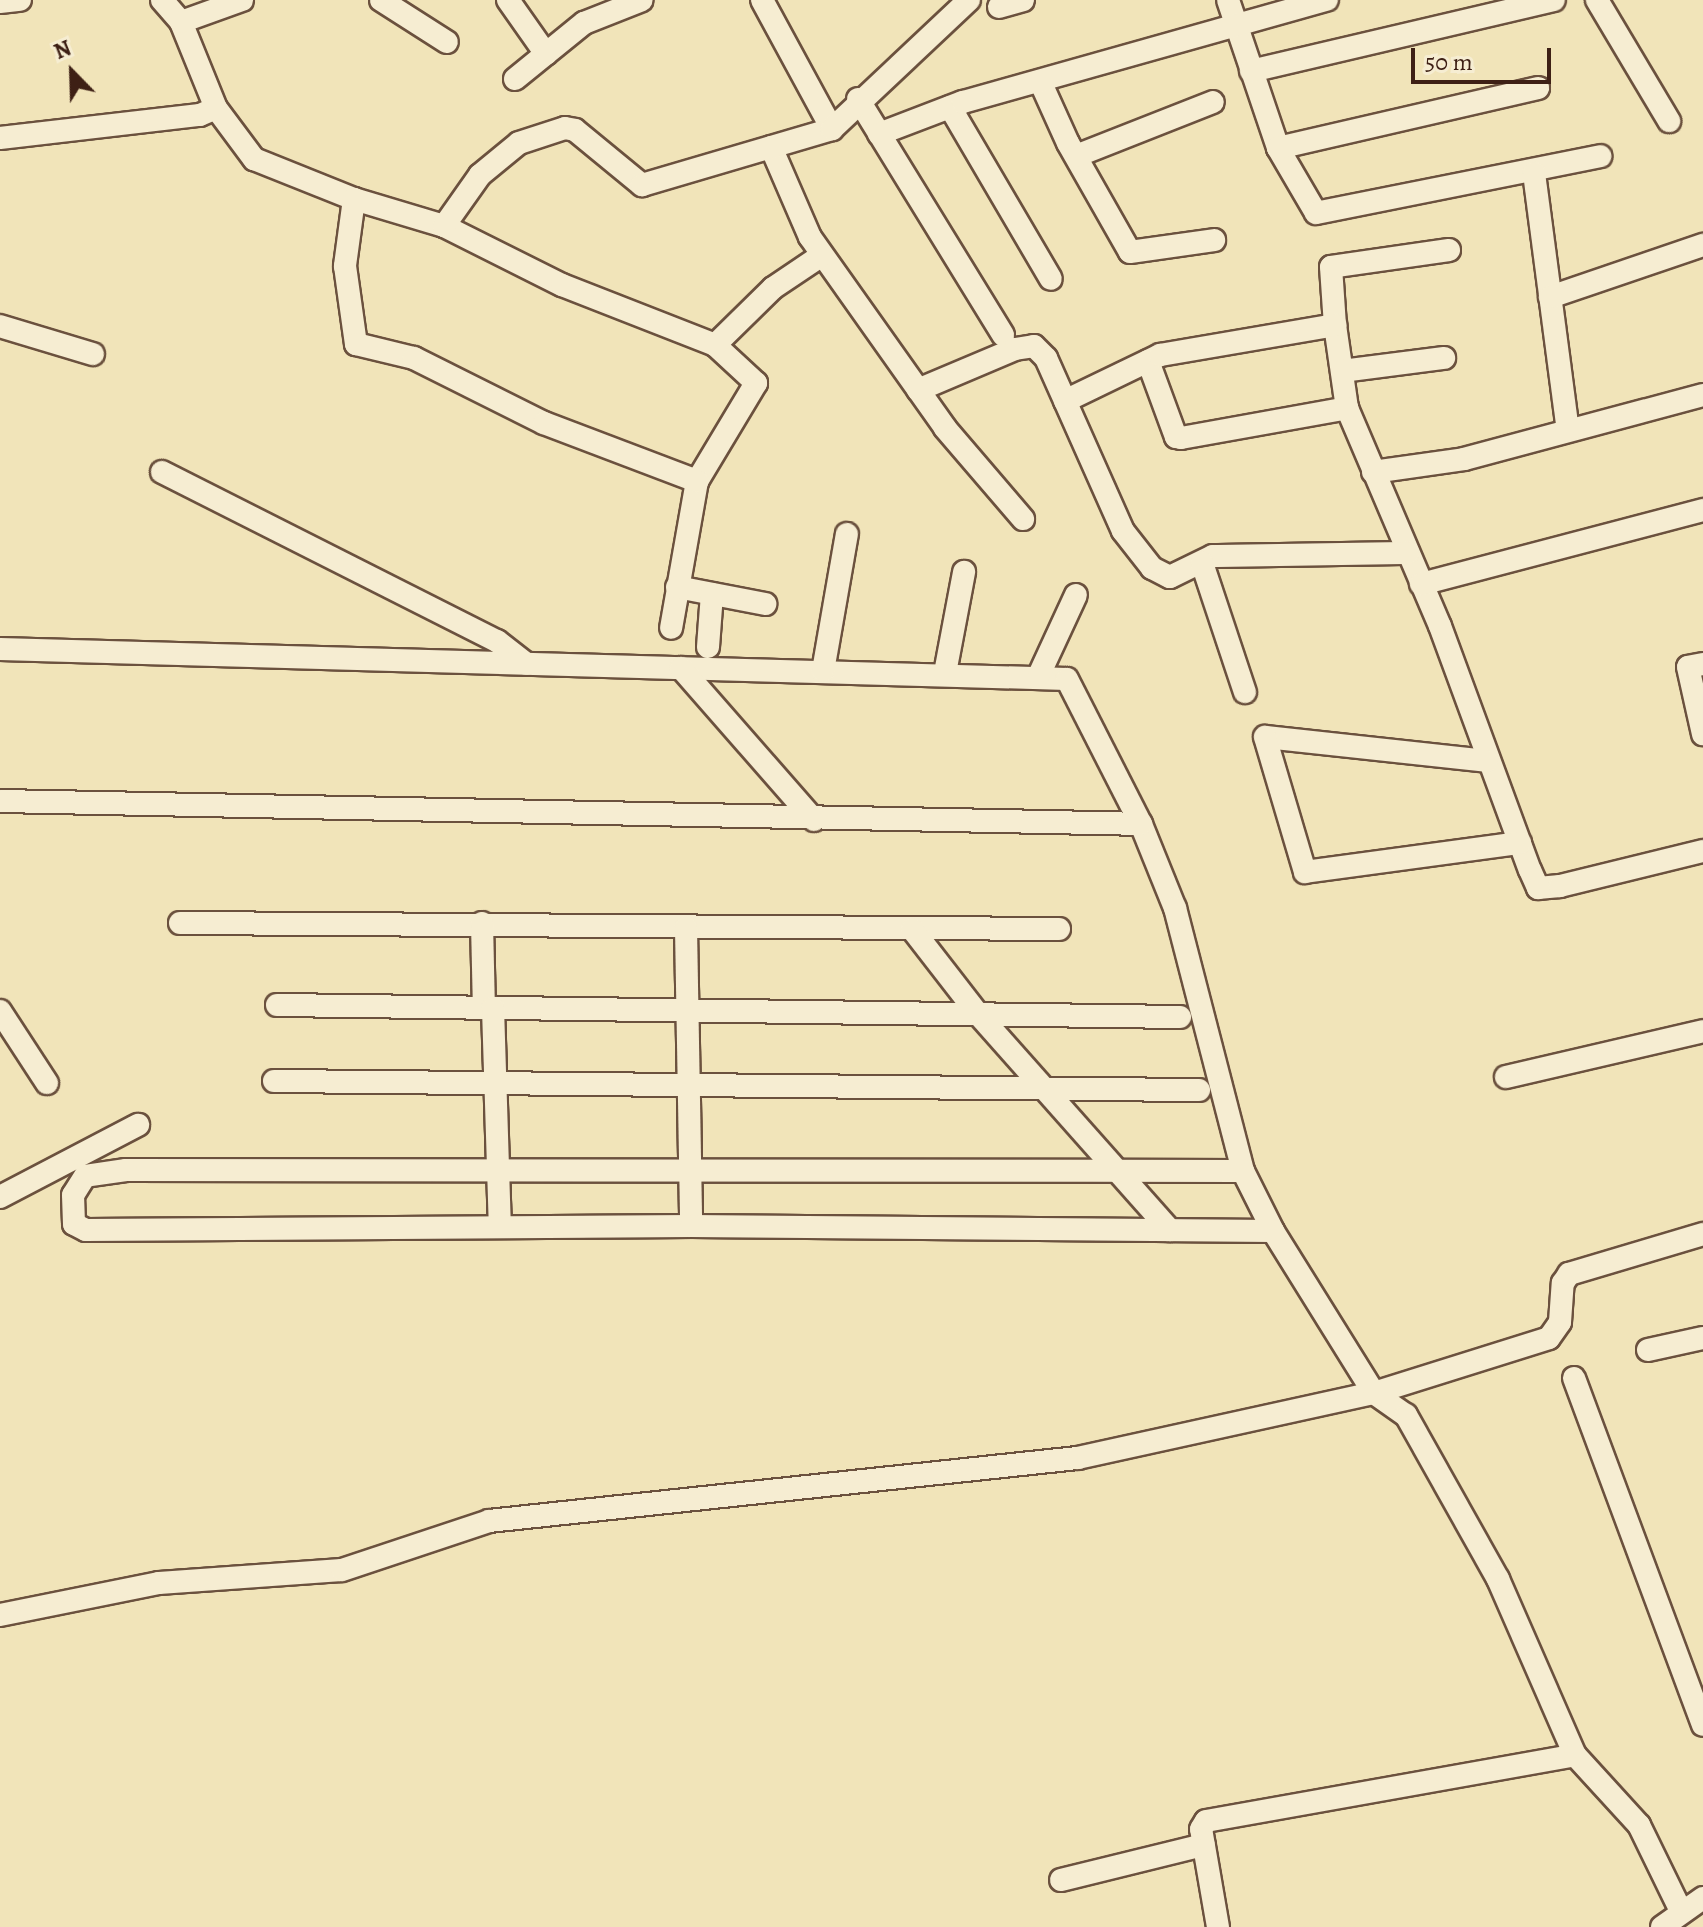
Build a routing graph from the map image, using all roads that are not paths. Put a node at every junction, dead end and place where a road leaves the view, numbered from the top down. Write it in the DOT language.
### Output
graph roads {
  1 [pos="20,0"];
  2 [pos="162,0"];
  3 [pos="242,0"];
  4 [pos="381,0"];
  5 [pos="508,0"];
  6 [pos="642,0"];
  7 [pos="762,0"];
  8 [pos="969,0"];
  9 [pos="1023,0"];
  10 [pos="1228,0"];
  11 [pos="1327,0"];
  12 [pos="1554,0"];
  13 [pos="1597,0"];
  14 [pos="0,2"];
  15 [pos="999,7"];
  16 [pos="181,22"];
  17 [pos="1234,26"];
  18 [pos="447,42"];
  19 [pos="546,54"];
  20 [pos="1251,71"];
  21 [pos="515,79"];
  22 [pos="1040,81"];
  23 [pos="1538,88"];
  24 [pos="858,99"];
  25 [pos="1213,102"];
  26 [pos="950,107"];
  27 [pos="216,108"];
  28 [pos="1669,121"];
  29 [pos="832,129"];
  30 [pos="879,134"];
  31 [pos="0,138"];
  32 [pos="771,147"];
  33 [pos="1278,148"];
  34 [pos="1076,156"];
  35 [pos="1600,156"];
  36 [pos="1534,173"];
  37 [pos="354,199"];
  38 [pos="444,226"];
  39 [pos="1214,240"];
  40 [pos="1703,245"];
  41 [pos="1449,250"];
  42 [pos="822,255"];
  43 [pos="1051,279"];
  44 [pos="1550,297"];
  45 [pos="1335,325"];
  46 [pos="0,326"];
  47 [pos="1003,335"];
  48 [pos="715,345"];
  49 [pos="93,354"];
  50 [pos="1444,358"];
  51 [pos="1148,361"];
  52 [pos="1342,371"];
  53 [pos="918,390"];
  54 [pos="1703,395"];
  55 [pos="1065,401"];
  56 [pos="1347,408"];
  57 [pos="1568,430"];
  58 [pos="162,472"];
  59 [pos="1373,472"];
  60 [pos="697,481"];
  61 [pos="1703,510"];
  62 [pos="1023,519"];
  63 [pos="847,534"];
  64 [pos="1408,553"];
  65 [pos="1202,563"];
  66 [pos="964,572"];
  67 [pos="1421,584"];
  68 [pos="677,587"];
  69 [pos="712,594"];
  70 [pos="1076,595"];
  71 [pos="765,604"];
  72 [pos="671,628"];
  73 [pos="708,647"];
  74 [pos="0,649"];
  75 [pos="526,664"];
  76 [pos="1703,664"];
  77 [pos="681,668"];
  78 [pos="823,671"];
  79 [pos="945,673"];
  80 [pos="1039,675"];
  81 [pos="1245,692"];
  82 [pos="1703,734"];
  83 [pos="1487,761"];
  84 [pos="0,801"];
  85 [pos="814,820"];
  86 [pos="1141,824"];
  87 [pos="1520,843"];
  88 [pos="1703,851"];
  89 [pos="180,923"];
  90 [pos="482,923"];
  91 [pos="686,928"];
  92 [pos="912,929"];
  93 [pos="1059,929"];
  94 [pos="277,1005"];
  95 [pos="489,1008"];
  96 [pos="0,1011"];
  97 [pos="688,1011"];
  98 [pos="978,1014"];
  99 [pos="1180,1017"];
  100 [pos="1701,1039"];
  101 [pos="1506,1077"];
  102 [pos="274,1081"];
  103 [pos="47,1083"];
  104 [pos="496,1084"];
  105 [pos="689,1087"];
  106 [pos="1199,1090"];
  107 [pos="1045,1091"];
  108 [pos="138,1125"];
  109 [pos="500,1171"];
  110 [pos="1115,1171"];
  111 [pos="1243,1171"];
  112 [pos="691,1172"];
  113 [pos="0,1197"];
  114 [pos="691,1226"];
  115 [pos="500,1227"];
  116 [pos="1170,1230"];
  117 [pos="1273,1231"];
  118 [pos="1703,1234"];
  119 [pos="1703,1338"];
  120 [pos="1648,1350"];
  121 [pos="1574,1378"];
  122 [pos="1374,1393"];
  123 [pos="0,1615"];
  124 [pos="1703,1725"];
  125 [pos="1575,1755"];
  126 [pos="1204,1845"];
  127 [pos="1061,1880"];
  128 [pos="1703,1898"];
  129 [pos="1681,1911"];
  130 [pos="1218,1927"];
  131 [pos="1662,1927"];
  1 -- 14 [label="street"];
  2 -- 16 [label="street"];
  3 -- 16 [label="street"];
  4 -- 18 [label="street"];
  5 -- 19 [label="street"];
  6 -- 19 [label="street"];
  7 -- 29 [label="street"];
  8 -- 24 [label="street"];
  9 -- 15 [label="street"];
  10 -- 17 [label="street"];
  11 -- 17 [label="street"];
  12 -- 20 [label="street"];
  13 -- 28 [label="street"];
  16 -- 27 [label="street"];
  17 -- 20 [label="street"];
  17 -- 22 [label="street"];
  19 -- 21 [label="street"];
  20 -- 33 [label="street"];
  22 -- 26 [label="street"];
  22 -- 34 [label="street"];
  23 -- 33 [label="street"];
  24 -- 29 [label="street"];
  24 -- 30 [label="street"];
  25 -- 34 [label="street"];
  26 -- 30 [label="street"];
  26 -- 43 [label="street"];
  27 -- 31 [label="street"];
  27 -- 37 [label="street"];
  29 -- 32 [label="street"];
  30 -- 47 [label="street"];
  32 -- 38 [label="street"];
  32 -- 42 [label="street"];
  33 -- 36 [label="street"];
  34 -- 39 [label="street"];
  35 -- 36 [label="street"];
  36 -- 44 [label="street"];
  37 -- 38 [label="street"];
  37 -- 60 [label="street"];
  38 -- 48 [label="street"];
  40 -- 44 [label="street"];
  41 -- 45 [label="street"];
  42 -- 48 [label="street"];
  42 -- 53 [label="street"];
  44 -- 57 [label="street"];
  45 -- 51 [label="street"];
  45 -- 52 [label="street"];
  46 -- 49 [label="street"];
  48 -- 60 [label="street"];
  50 -- 52 [label="street"];
  51 -- 55 [label="street"];
  51 -- 56 [label="street"];
  52 -- 56 [label="street"];
  53 -- 55 [label="street"];
  53 -- 62 [label="street"];
  54 -- 57 [label="street"];
  55 -- 65 [label="street"];
  56 -- 59 [label="street"];
  57 -- 59 [label="street"];
  58 -- 75 [label="street"];
  59 -- 64 [label="street"];
  60 -- 68 [label="street"];
  61 -- 67 [label="street"];
  63 -- 78 [label="street"];
  64 -- 65 [label="street"];
  64 -- 67 [label="street"];
  65 -- 81 [label="street"];
  66 -- 79 [label="street"];
  67 -- 83 [label="street"];
  68 -- 69 [label="street"];
  68 -- 72 [label="street"];
  69 -- 71 [label="street"];
  69 -- 73 [label="street"];
  70 -- 80 [label="street"];
  74 -- 75 [label="street"];
  75 -- 77 [label="street"];
  76 -- 82 [label="street"];
  77 -- 78 [label="street"];
  77 -- 85 [label="street"];
  78 -- 79 [label="street"];
  79 -- 80 [label="street"];
  80 -- 86 [label="street"];
  83 -- 87 [label="street"];
  83 -- 87 [label="street"];
  84 -- 85 [label="street"];
  85 -- 86 [label="street"];
  86 -- 111 [label="street"];
  87 -- 88 [label="street"];
  89 -- 90 [label="street"];
  90 -- 91 [label="street"];
  90 -- 95 [label="street"];
  91 -- 92 [label="street"];
  91 -- 97 [label="street"];
  92 -- 93 [label="street"];
  92 -- 98 [label="street"];
  94 -- 95 [label="street"];
  95 -- 97 [label="street"];
  95 -- 104 [label="street"];
  96 -- 103 [label="street"];
  97 -- 98 [label="street"];
  97 -- 105 [label="street"];
  98 -- 99 [label="street"];
  98 -- 107 [label="street"];
  100 -- 101 [label="street"];
  102 -- 104 [label="street"];
  104 -- 105 [label="street"];
  104 -- 109 [label="street"];
  105 -- 107 [label="street"];
  105 -- 112 [label="street"];
  106 -- 107 [label="street"];
  107 -- 110 [label="street"];
  108 -- 113 [label="street"];
  109 -- 112 [label="street"];
  109 -- 115 [label="street"];
  109 -- 115 [label="street"];
  110 -- 111 [label="street"];
  110 -- 112 [label="street"];
  110 -- 116 [label="street"];
  111 -- 117 [label="street"];
  112 -- 114 [label="street"];
  114 -- 115 [label="street"];
  114 -- 116 [label="street"];
  116 -- 117 [label="street"];
  117 -- 122 [label="street"];
  118 -- 122 [label="street"];
  119 -- 120 [label="street"];
  121 -- 124 [label="street"];
  122 -- 123 [label="street"];
  122 -- 125 [label="street"];
  125 -- 126 [label="street"];
  125 -- 129 [label="street"];
  126 -- 127 [label="street"];
  126 -- 130 [label="street"];
  128 -- 129 [label="street"];
  129 -- 131 [label="street"];
}
